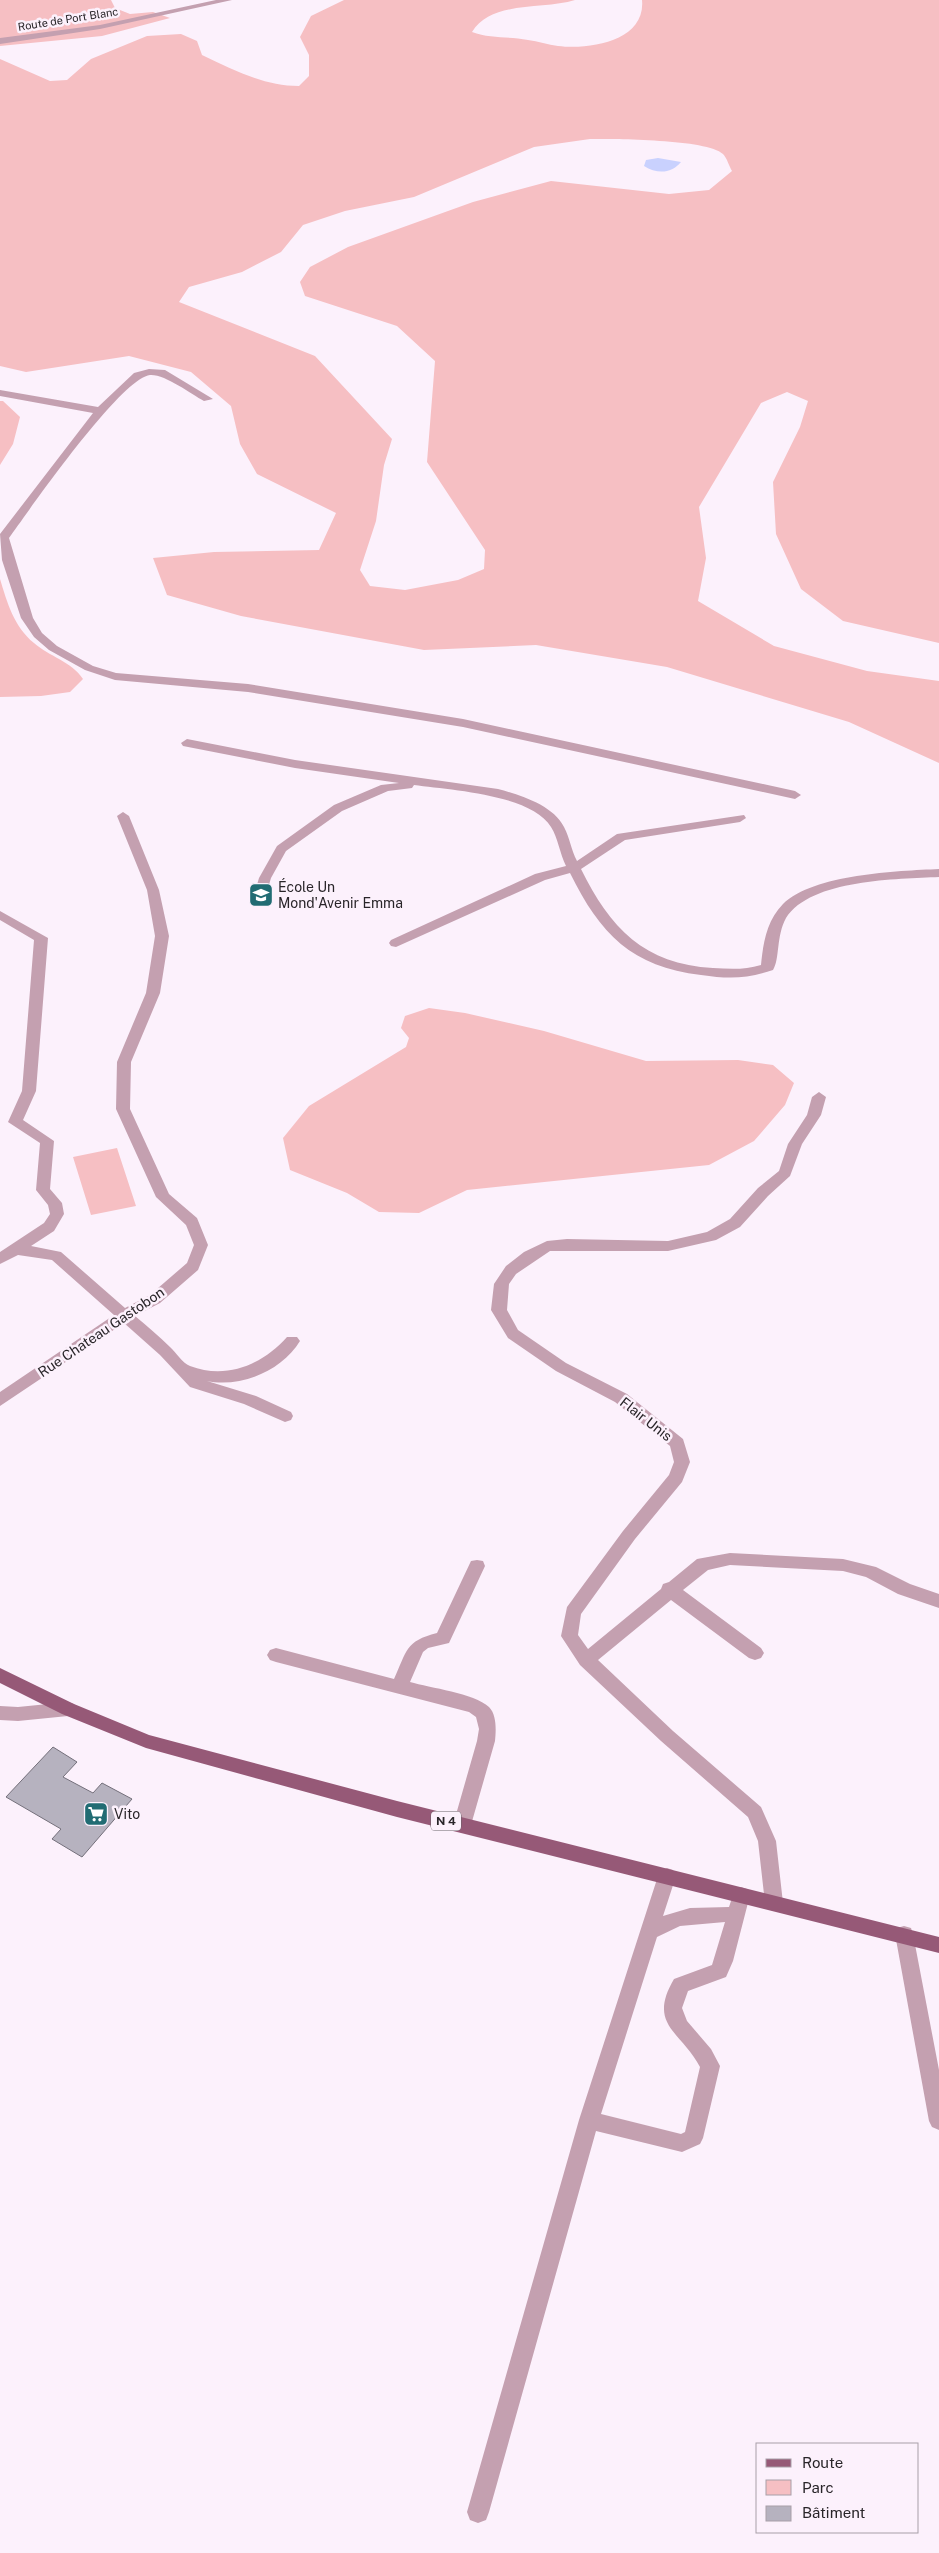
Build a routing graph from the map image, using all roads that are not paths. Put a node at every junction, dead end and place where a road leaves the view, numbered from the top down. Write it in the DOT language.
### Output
graph roads {
  1 [pos="228,0"];
  2 [pos="0,41"];
  3 [pos="0,393"];
  4 [pos="208,399"];
  5 [pos="100,410"];
  6 [pos="1,538"];
  7 [pos="187,743"];
  8 [pos="427,783"];
  9 [pos="795,795"];
  10 [pos="123,816"];
  11 [pos="740,818"];
  12 [pos="574,868"];
  13 [pos="939,873"];
  14 [pos="259,898"];
  15 [pos="0,916"];
  16 [pos="396,943"];
  17 [pos="819,1098"];
  18 [pos="16,1249"];
  19 [pos="0,1258"];
  20 [pos="125,1316"];
  21 [pos="292,1341"];
  22 [pos="183,1370"];
  23 [pos="0,1400"];
  24 [pos="285,1416"];
  25 [pos="476,1566"];
  26 [pos="670,1589"];
  27 [pos="939,1601"];
  28 [pos="755,1653"];
  29 [pos="276,1655"];
  30 [pos="586,1660"];
  31 [pos="0,1675"];
  32 [pos="399,1687"];
  33 [pos="68,1709"];
  34 [pos="0,1713"];
  35 [pos="462,1825"];
  36 [pos="667,1876"];
  37 [pos="741,1895"];
  38 [pos="774,1903"];
  39 [pos="736,1915"];
  40 [pos="648,1933"];
  41 [pos="904,1934"];
  42 [pos="939,1945"];
  43 [pos="588,2120"];
  44 [pos="939,2121"];
  45 [pos="478,2512"];
  1 -- 2 [label="street, Route de Port Blanc"];
  3 -- 5 [label="street"];
  4 -- 5 [label="street"];
  5 -- 6 [label="street"];
  6 -- 9 [label="street"];
  7 -- 8 [label="street"];
  8 -- 12 [label="street"];
  8 -- 14 [label="street"];
  10 -- 20 [label="street, Rue Chateau Gastobon"];
  11 -- 12 [label="street"];
  12 -- 13 [label="street"];
  12 -- 16 [label="street"];
  15 -- 18 [label="street"];
  17 -- 30 [label="street, Flair Unis"];
  18 -- 19 [label="street"];
  18 -- 20 [label="street"];
  20 -- 22 [label="street"];
  20 -- 23 [label="street, Rue Chateau Gastobon"];
  21 -- 22 [label="street"];
  22 -- 24 [label="street"];
  25 -- 32 [label="street"];
  26 -- 27 [label="street"];
  26 -- 28 [label="street"];
  26 -- 30 [label="street"];
  29 -- 32 [label="street"];
  30 -- 38 [label="street, Flair Unis"];
  31 -- 33 [label="main road, N 4"];
  32 -- 35 [label="street"];
  33 -- 34 [label="street"];
  33 -- 35 [label="main road, N 4"];
  35 -- 36 [label="main road, N 4"];
  36 -- 37 [label="main road, N 4"];
  36 -- 40 [label="street"];
  37 -- 38 [label="main road, N 4"];
  37 -- 39 [label="street"];
  38 -- 41 [label="main road, N 4"];
  39 -- 40 [label="street"];
  39 -- 43 [label="street"];
  40 -- 43 [label="street"];
  41 -- 42 [label="main road, N 4"];
  41 -- 44 [label="street"];
  43 -- 45 [label="street"];
}
